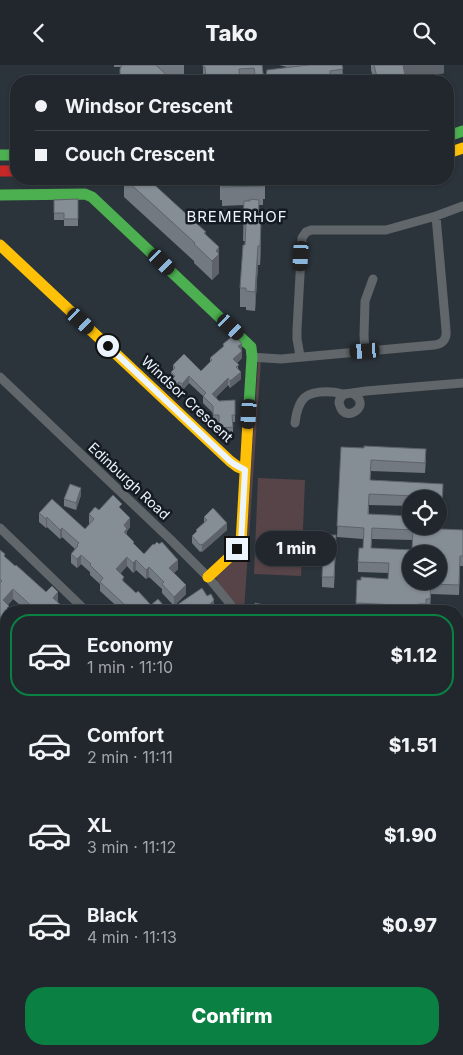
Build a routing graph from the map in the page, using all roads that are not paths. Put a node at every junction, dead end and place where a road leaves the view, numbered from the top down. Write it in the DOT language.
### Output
graph roads {
  1 [pos="0,193"];
  2 [pos="463,205"];
  3 [pos="436,216"];
  4 [pos="0,245"];
  5 [pos="374,279"];
  6 [pos="365,351"];
  7 [pos="252,357"];
  8 [pos="300,357"];
  9 [pos="0,377"];
  10 [pos="463,383"];
  11 [pos="294,423"];
  12 [pos="245,470"];
  13 [pos="0,528"];
  14 [pos="208,577"];
  15 [pos="80,605"];
  16 [pos="229,605"];
  1 -- 7 [label="street"];
  2 -- 3 [label="street"];
  3 -- 6 [label="street"];
  3 -- 8 [label="street"];
  4 -- 12 [label="street, Windsor Crescent"];
  5 -- 6 [label="street"];
  6 -- 8 [label="street"];
  7 -- 8 [label="street"];
  7 -- 12 [label="street"];
  9 -- 14 [label="street, Edinburgh Road"];
  10 -- 11 [label="street"];
  12 -- 14 [label="street"];
  13 -- 15 [label="street"];
  14 -- 16 [label="street, Edinburgh Road"];
}
